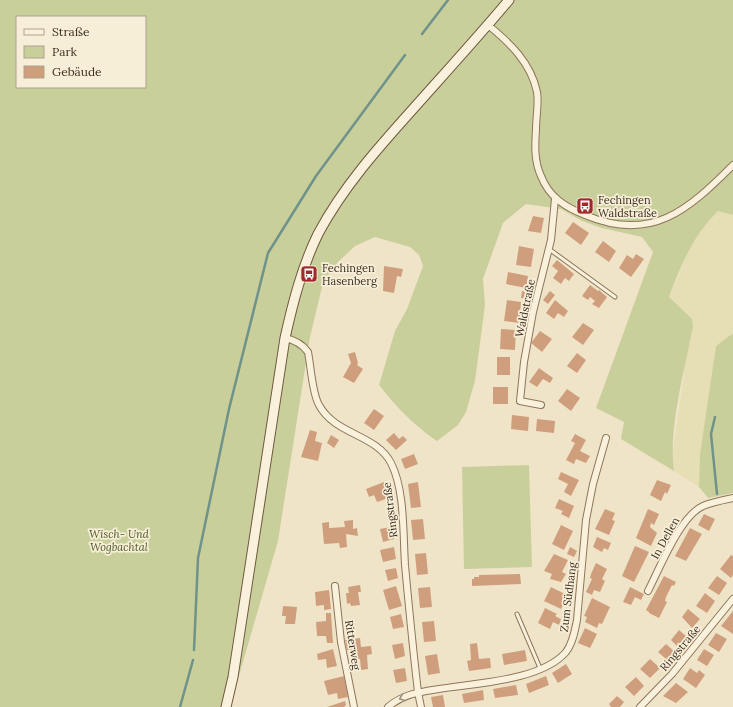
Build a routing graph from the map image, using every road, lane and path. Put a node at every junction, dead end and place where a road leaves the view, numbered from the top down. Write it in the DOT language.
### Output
graph roads {
  1 [pos="509,0"];
  2 [pos="488,25"];
  3 [pos="733,164"];
  4 [pos="556,199"];
  5 [pos="549,249"];
  6 [pos="615,297"];
  7 [pos="284,338"];
  8 [pos="541,405"];
  9 [pos="606,438"];
  10 [pos="733,498"];
  11 [pos="335,586"];
  12 [pos="648,591"];
  13 [pos="733,599"];
  14 [pos="517,614"];
  15 [pos="540,668"];
  16 [pos="418,692"];
  17 [pos="226,707"];
  18 [pos="354,707"];
  19 [pos="388,707"];
  20 [pos="421,707"];
  21 [pos="640,707"];
  1 -- 2 [label="main road"];
  2 -- 4 [label="street"];
  2 -- 7 [label="main road"];
  3 -- 4 [label="street"];
  4 -- 5 [label="street, Waldstraße"];
  5 -- 6 [label="lane"];
  5 -- 8 [label="street, Waldstraße"];
  7 -- 16 [label="street, Ringstraße"];
  7 -- 17 [label="main road"];
  9 -- 15 [label="street, Zum Südhang"];
  10 -- 12 [label="street, In Dellen"];
  11 -- 18 [label="street, Ritterweg"];
  13 -- 21 [label="street, Ringstraße"];
  14 -- 15 [label="lane"];
  15 -- 16 [label="street, Zum Südhang"];
  16 -- 19 [label="street, Zum Südhang, one-way"];
  16 -- 20 [label="street, Ringstraße"];
}
